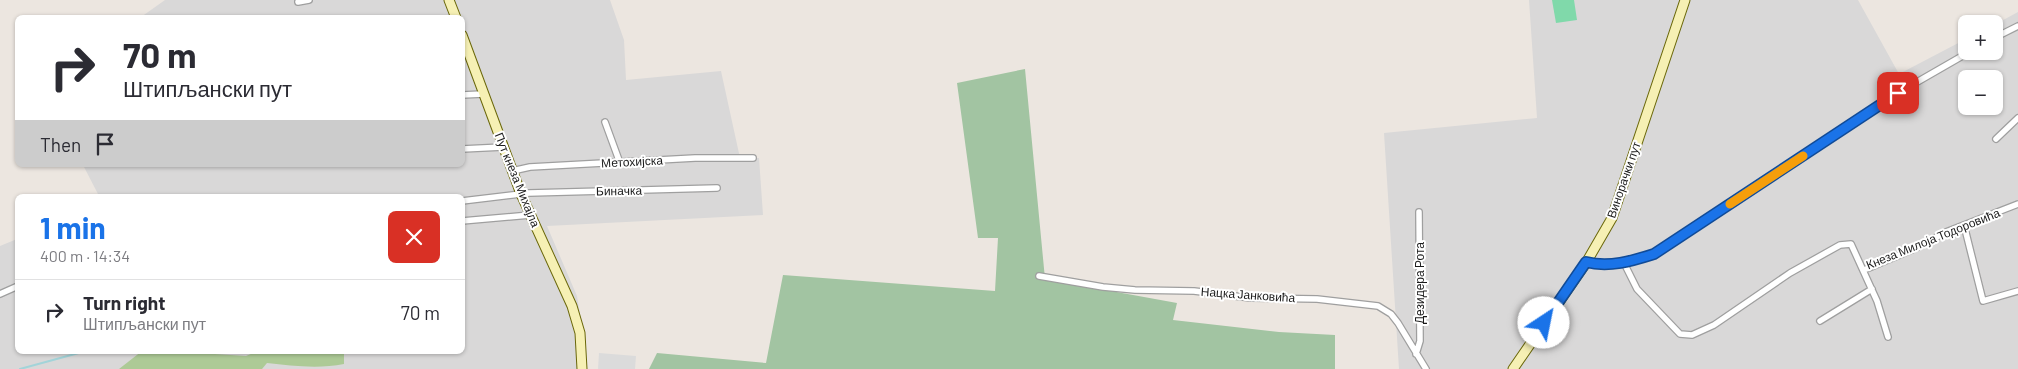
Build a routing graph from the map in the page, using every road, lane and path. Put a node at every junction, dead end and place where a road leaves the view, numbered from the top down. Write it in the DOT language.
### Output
graph roads {
  1 [pos="309,0"];
  2 [pos="450,0"];
  3 [pos="1685,0"];
  4 [pos="298,2"];
  5 [pos="455,15"];
  6 [pos="2018,26"];
  7 [pos="2003,34"];
  8 [pos="465,43"];
  9 [pos="1958,58"];
  10 [pos="483,94"];
  11 [pos="465,95"];
  12 [pos="2018,118"];
  13 [pos="605,122"];
  14 [pos="1996,139"];
  15 [pos="503,147"];
  16 [pos="465,150"];
  17 [pos="753,158"];
  18 [pos="620,163"];
  19 [pos="512,171"];
  20 [pos="717,188"];
  21 [pos="521,194"];
  22 [pos="465,200"];
  23 [pos="2018,204"];
  24 [pos="1419,212"];
  25 [pos="530,215"];
  26 [pos="465,221"];
  27 [pos="1964,226"];
  28 [pos="1586,262"];
  29 [pos="1624,263"];
  30 [pos="1864,270"];
  31 [pos="1038,276"];
  32 [pos="15,287"];
  33 [pos="1872,289"];
  34 [pos="2018,291"];
  35 [pos="0,294"];
  36 [pos="1820,321"];
  37 [pos="1888,337"];
  38 [pos="1416,354"];
  39 [pos="582,369"];
  40 [pos="1426,369"];
  41 [pos="1513,369"];
  1 -- 4 [label="street"];
  2 -- 5 [label="street"];
  3 -- 28 [label="street, Винорачки пут"];
  6 -- 7 [label="street"];
  8 -- 10 [label="street, Пут кнеза Михајла"];
  9 -- 29 [label="street"];
  10 -- 11 [label="street"];
  10 -- 15 [label="street, Пут кнеза Михајла"];
  12 -- 14 [label="street"];
  13 -- 18 [label="street"];
  15 -- 16 [label="street"];
  15 -- 19 [label="street, Пут кнеза Михајла"];
  17 -- 18 [label="street, Метохијска"];
  18 -- 19 [label="street, Метохијска"];
  19 -- 21 [label="street, Пут кнеза Михајла"];
  20 -- 21 [label="street, Биначка"];
  21 -- 22 [label="street, Биначка"];
  21 -- 25 [label="street, Пут кнеза Михајла"];
  23 -- 27 [label="street, Кнеза Милоја Тодоровића"];
  24 -- 38 [label="street, Дезидера Рота"];
  25 -- 26 [label="street"];
  25 -- 39 [label="street, Пут кнеза Михајла"];
  27 -- 30 [label="street, Кнеза Милоја Тодоровића"];
  27 -- 34 [label="street"];
  28 -- 29 [label="street"];
  28 -- 41 [label="street, Винорачки пут"];
  29 -- 30 [label="street, Кнеза Милоја Тодоровића"];
  30 -- 33 [label="street"];
  31 -- 38 [label="street, Нацка Јанковића"];
  32 -- 35 [label="street"];
  33 -- 36 [label="street"];
  33 -- 37 [label="street"];
  38 -- 40 [label="street, Нацка Јанковића"];
}
